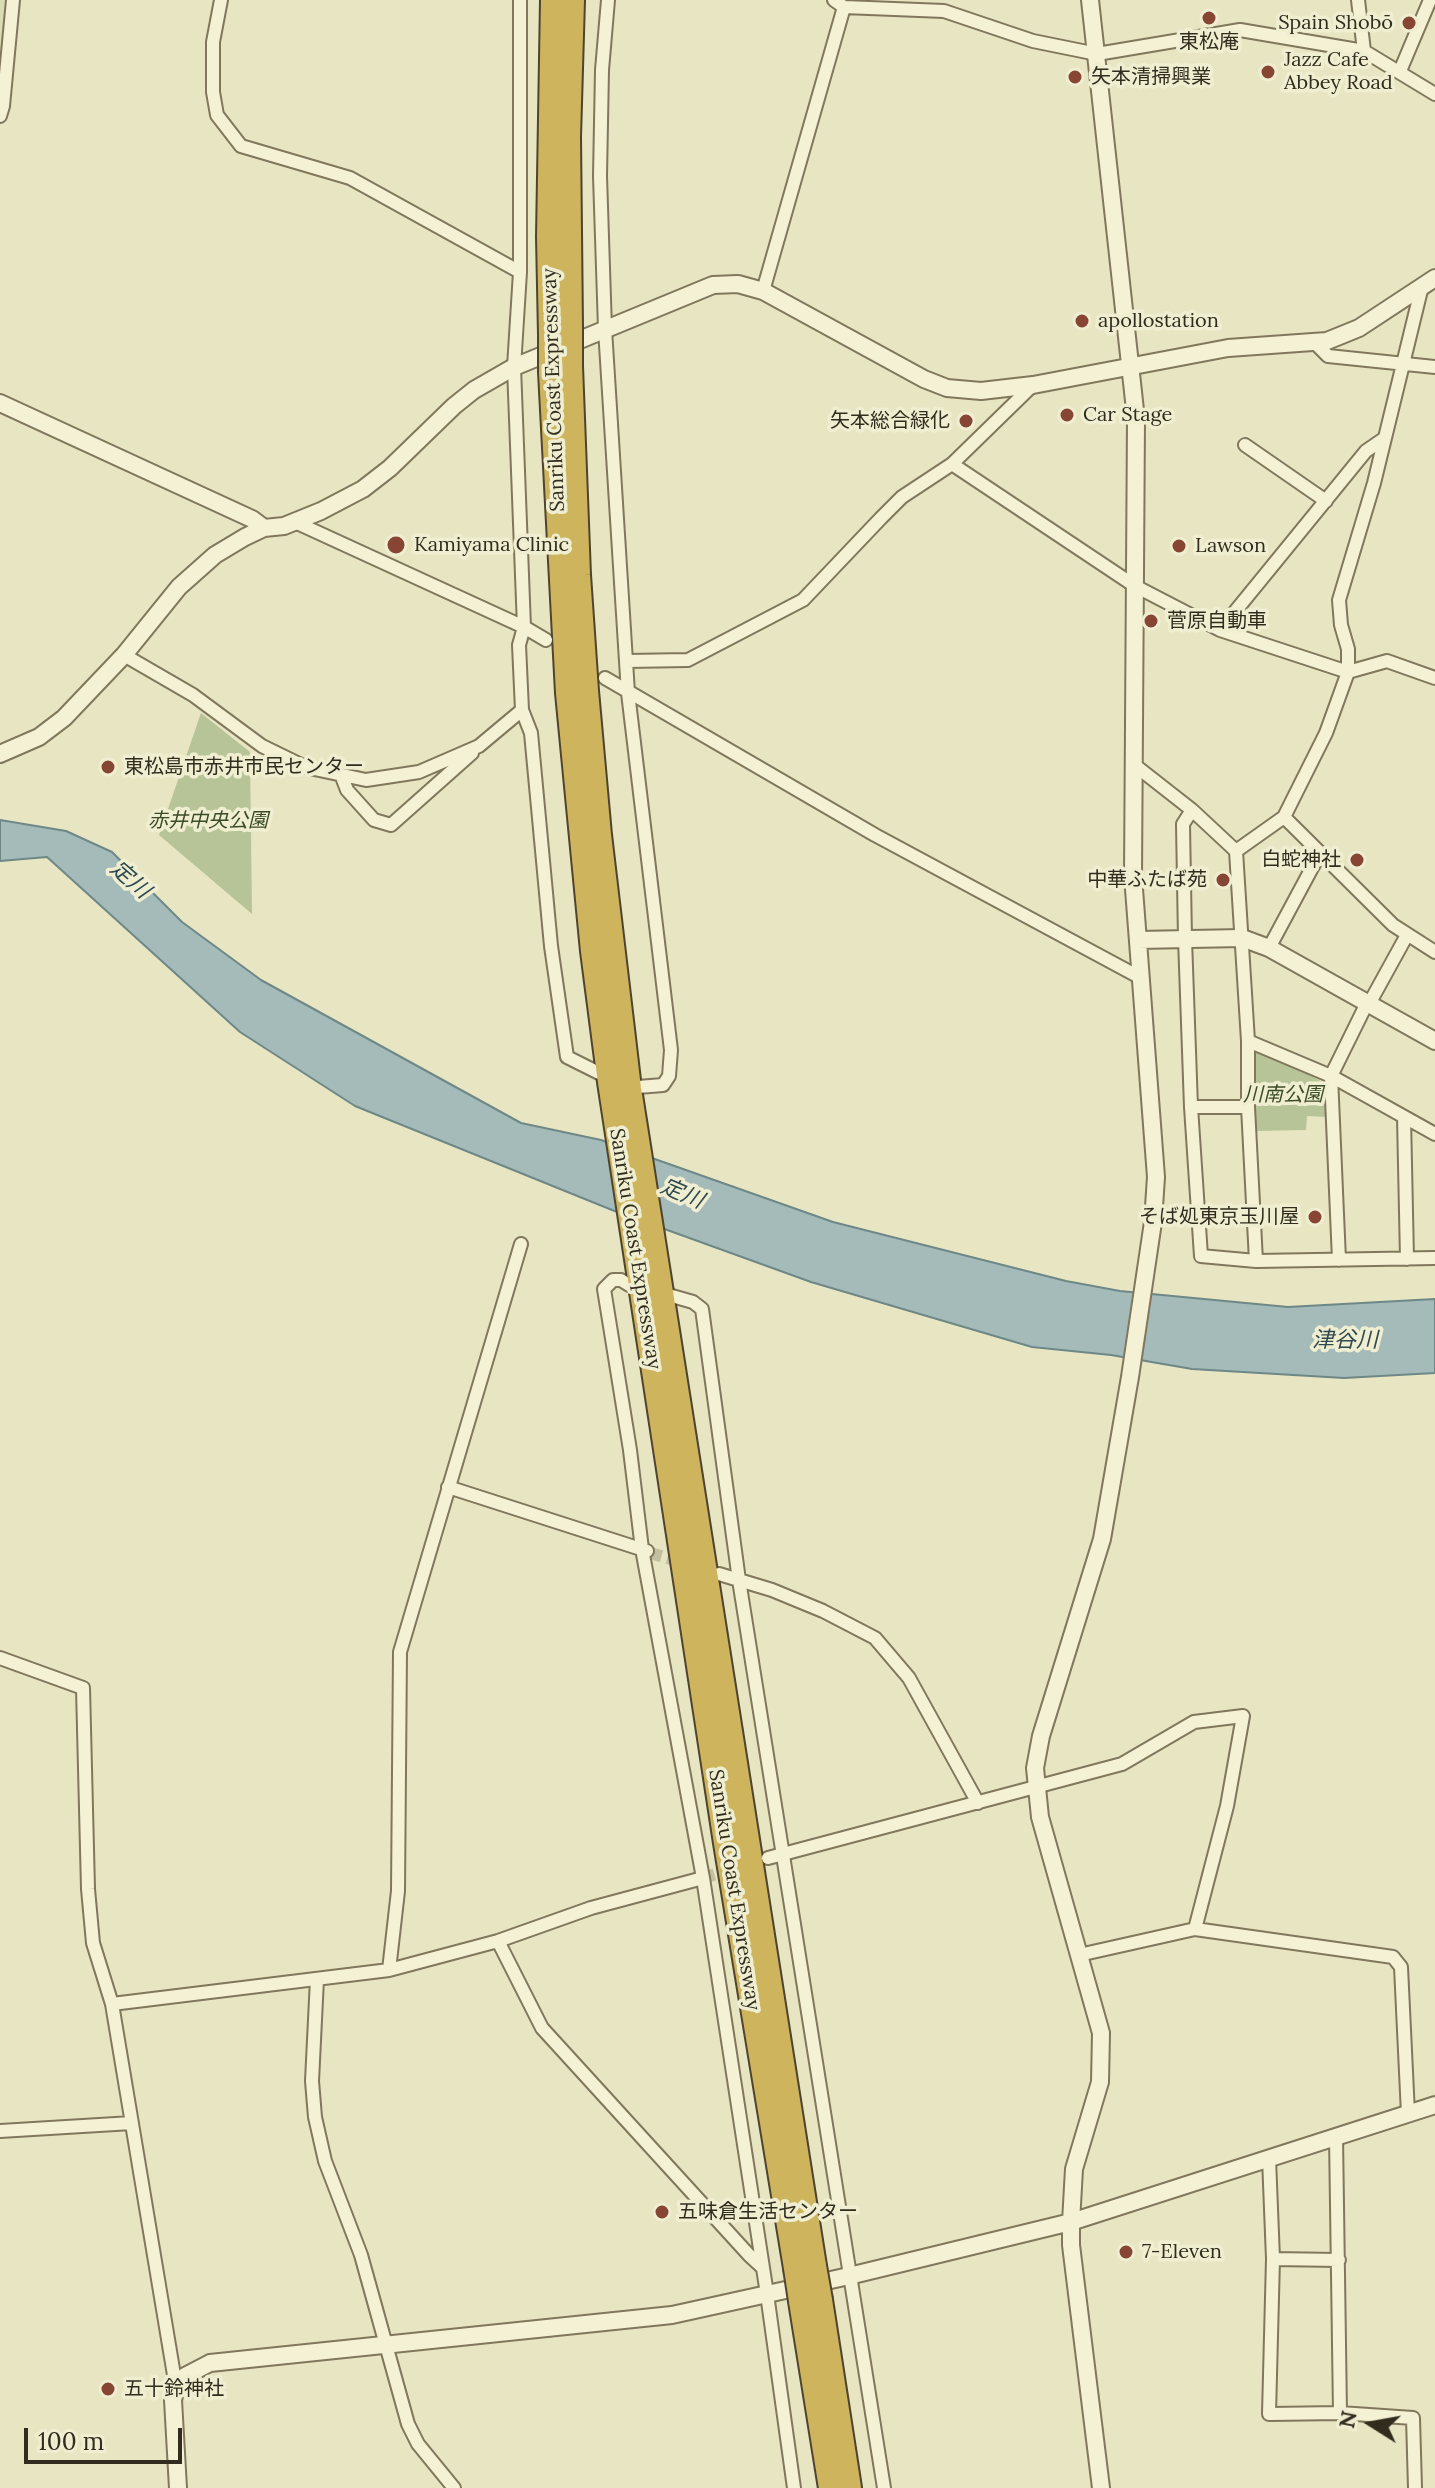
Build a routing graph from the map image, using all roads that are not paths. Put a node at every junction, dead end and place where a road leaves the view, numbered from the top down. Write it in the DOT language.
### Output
graph roads {
  1 [pos="13,0"];
  2 [pos="221,0"];
  3 [pos="520,0"];
  4 [pos="545,0"];
  5 [pos="553,0"];
  6 [pos="572,0"];
  7 [pos="608,0"];
  8 [pos="1090,0"];
  9 [pos="1358,0"];
  10 [pos="1430,0"];
  11 [pos="839,3"];
  12 [pos="859,4"];
  13 [pos="1364,51"];
  14 [pos="1097,54"];
  15 [pos="1400,71"];
  16 [pos="1435,94"];
  17 [pos="0,116"];
  18 [pos="550,139"];
  19 [pos="520,272"];
  20 [pos="1428,282"];
  21 [pos="763,291"];
  22 [pos="605,329"];
  23 [pos="560,331"];
  24 [pos="1316,344"];
  25 [pos="1403,363"];
  26 [pos="1131,366"];
  27 [pos="514,367"];
  28 [pos="1435,367"];
  29 [pos="1033,385"];
  30 [pos="0,403"];
  31 [pos="1385,438"];
  32 [pos="1245,445"];
  33 [pos="952,464"];
  34 [pos="1326,501"];
  35 [pos="295,522"];
  36 [pos="264,528"];
  37 [pos="1135,586"];
  38 [pos="524,627"];
  39 [pos="1220,630"];
  40 [pos="546,640"];
  41 [pos="124,655"];
  42 [pos="627,661"];
  43 [pos="1348,672"];
  44 [pos="605,678"];
  45 [pos="1435,678"];
  46 [pos="628,693"];
  47 [pos="522,710"];
  48 [pos="479,746"];
  49 [pos="0,754"];
  50 [pos="1132,763"];
  51 [pos="342,777"];
  52 [pos="1192,810"];
  53 [pos="1284,817"];
  54 [pos="1236,851"];
  55 [pos="1320,853"];
  56 [pos="1407,935"];
  57 [pos="1242,938"];
  58 [pos="1185,939"];
  59 [pos="1138,940"];
  60 [pos="1269,948"];
  61 [pos="1435,952"];
  62 [pos="1141,978"];
  63 [pos="1368,1004"];
  64 [pos="1248,1041"];
  65 [pos="1435,1041"];
  66 [pos="1331,1076"];
  67 [pos="619,1083"];
  68 [pos="1191,1107"];
  69 [pos="1248,1107"];
  70 [pos="1404,1117"];
  71 [pos="1435,1134"];
  72 [pos="521,1244"];
  73 [pos="1435,1258"];
  74 [pos="1407,1259"];
  75 [pos="1339,1260"];
  76 [pos="1256,1261"];
  77 [pos="650,1287"];
  78 [pos="448,1487"];
  79 [pos="646,1551"];
  80 [pos="719,1574"];
  81 [pos="739,1580"];
  82 [pos="0,1658"];
  83 [pos="1036,1788"];
  84 [pos="978,1803"];
  85 [pos="784,1854"];
  86 [pos="768,1858"];
  87 [pos="703,1878"];
  88 [pos="1195,1929"];
  89 [pos="498,1941"];
  90 [pos="1079,1955"];
  91 [pos="389,1970"];
  92 [pos="317,1979"];
  93 [pos="112,2004"];
  94 [pos="1435,2105"];
  95 [pos="1408,2114"];
  96 [pos="132,2123"];
  97 [pos="0,2131"];
  98 [pos="1336,2136"];
  99 [pos="1269,2158"];
  100 [pos="1071,2222"];
  101 [pos="1273,2259"];
  102 [pos="1339,2260"];
  103 [pos="762,2267"];
  104 [pos="849,2276"];
  105 [pos="767,2294"];
  106 [pos="810,2300"];
  107 [pos="387,2343"];
  108 [pos="176,2387"];
  109 [pos="1340,2413"];
  110 [pos="450,2486"];
  111 [pos="178,2488"];
  112 [pos="794,2488"];
  113 [pos="831,2488"];
  114 [pos="849,2488"];
  115 [pos="884,2488"];
  116 [pos="1101,2488"];
  117 [pos="1415,2488"];
  1 -- 17 [label="street"];
  2 -- 19 [label="street"];
  3 -- 19 [label="street"];
  4 -- 18 [label="highway"];
  5 -- 18 [label="highway, Sanriku Coast Expressway"];
  6 -- 23 [label="highway, Sanriku Coast Expressway"];
  7 -- 22 [label="street"];
  8 -- 14 [label="street"];
  9 -- 13 [label="street"];
  10 -- 15 [label="street"];
  11 -- 12 [label="street"];
  11 -- 21 [label="street"];
  12 -- 14 [label="street"];
  13 -- 14 [label="street"];
  13 -- 15 [label="street"];
  14 -- 26 [label="street"];
  15 -- 16 [label="street"];
  18 -- 23 [label="highway, Sanriku Coast Expressway"];
  19 -- 27 [label="street"];
  20 -- 24 [label="street"];
  20 -- 25 [label="street"];
  21 -- 22 [label="street"];
  21 -- 29 [label="street"];
  22 -- 27 [label="street"];
  22 -- 42 [label="street"];
  23 -- 67 [label="highway, Sanriku Coast Expressway, bridge"];
  24 -- 25 [label="street"];
  24 -- 26 [label="street"];
  25 -- 28 [label="street"];
  25 -- 31 [label="street"];
  26 -- 29 [label="street"];
  26 -- 37 [label="street"];
  27 -- 35 [label="street"];
  27 -- 38 [label="street"];
  29 -- 33 [label="street"];
  30 -- 36 [label="street"];
  31 -- 34 [label="street"];
  31 -- 43 [label="street"];
  32 -- 34 [label="street"];
  33 -- 37 [label="street"];
  33 -- 42 [label="street"];
  34 -- 39 [label="street"];
  35 -- 36 [label="street"];
  35 -- 38 [label="street"];
  36 -- 41 [label="street"];
  37 -- 39 [label="street"];
  37 -- 50 [label="street"];
  38 -- 40 [label="street"];
  38 -- 47 [label="street"];
  39 -- 43 [label="street"];
  41 -- 49 [label="street"];
  41 -- 51 [label="street"];
  42 -- 46 [label="street"];
  43 -- 45 [label="street"];
  43 -- 53 [label="street"];
  44 -- 46 [label="street"];
  46 -- 62 [label="street"];
  46 -- 67 [label="street"];
  47 -- 48 [label="street"];
  47 -- 67 [label="street"];
  48 -- 51 [label="street"];
  48 -- 51 [label="street"];
  50 -- 52 [label="street"];
  50 -- 59 [label="street"];
  52 -- 54 [label="street"];
  52 -- 58 [label="street"];
  53 -- 54 [label="street"];
  53 -- 55 [label="street"];
  54 -- 57 [label="street"];
  55 -- 56 [label="street"];
  55 -- 60 [label="street"];
  56 -- 61 [label="street"];
  56 -- 63 [label="street"];
  57 -- 58 [label="street"];
  57 -- 60 [label="street"];
  57 -- 64 [label="street"];
  58 -- 59 [label="street"];
  58 -- 68 [label="street"];
  59 -- 62 [label="street"];
  60 -- 63 [label="street"];
  62 -- 83 [label="street"];
  63 -- 65 [label="street"];
  63 -- 66 [label="street"];
  64 -- 66 [label="street"];
  64 -- 69 [label="street"];
  66 -- 70 [label="street"];
  66 -- 75 [label="street"];
  67 -- 77 [label="highway, Sanriku Coast Expressway"];
  68 -- 69 [label="street"];
  68 -- 76 [label="street"];
  69 -- 76 [label="street"];
  70 -- 71 [label="street"];
  70 -- 74 [label="street"];
  72 -- 78 [label="street"];
  73 -- 74 [label="street"];
  74 -- 75 [label="street"];
  75 -- 76 [label="street"];
  77 -- 79 [label="street"];
  77 -- 81 [label="street"];
  77 -- 106 [label="highway, Sanriku Coast Expressway, bridge"];
  78 -- 79 [label="street"];
  78 -- 91 [label="street"];
  79 -- 87 [label="street"];
  80 -- 81 [label="street"];
  81 -- 84 [label="street"];
  81 -- 85 [label="street"];
  82 -- 93 [label="street"];
  83 -- 84 [label="street"];
  83 -- 88 [label="street"];
  83 -- 90 [label="street"];
  84 -- 85 [label="street"];
  85 -- 86 [label="street"];
  85 -- 104 [label="street"];
  87 -- 89 [label="street"];
  87 -- 103 [label="street"];
  88 -- 90 [label="street"];
  88 -- 95 [label="street"];
  89 -- 91 [label="street"];
  89 -- 103 [label="street"];
  90 -- 100 [label="street"];
  91 -- 92 [label="street"];
  92 -- 93 [label="street"];
  92 -- 107 [label="street"];
  93 -- 96 [label="street"];
  94 -- 95 [label="street"];
  95 -- 98 [label="street"];
  96 -- 97 [label="street"];
  96 -- 108 [label="street"];
  98 -- 99 [label="street"];
  98 -- 102 [label="street"];
  99 -- 100 [label="street"];
  99 -- 101 [label="street"];
  100 -- 104 [label="street"];
  100 -- 116 [label="street"];
  101 -- 102 [label="street"];
  101 -- 109 [label="street"];
  102 -- 109 [label="street"];
  103 -- 105 [label="street"];
  104 -- 105 [label="street"];
  104 -- 115 [label="street"];
  105 -- 107 [label="street"];
  105 -- 112 [label="street"];
  106 -- 113 [label="highway, Sanriku Coast Expressway"];
  106 -- 114 [label="highway, Sanriku Coast Expressway"];
  107 -- 108 [label="street"];
  107 -- 110 [label="street"];
  108 -- 111 [label="street"];
  109 -- 117 [label="street"];
}
